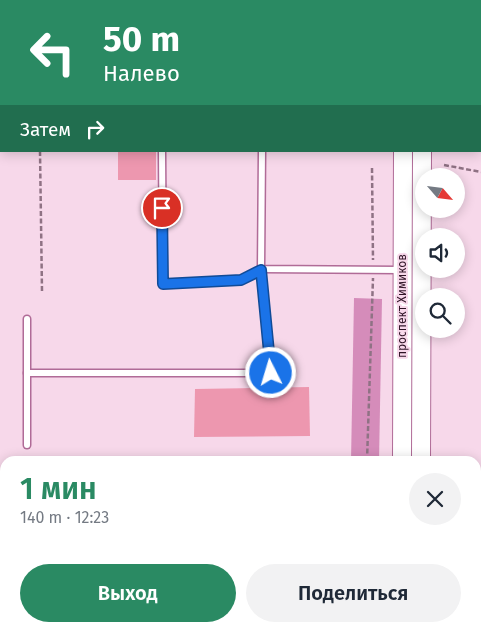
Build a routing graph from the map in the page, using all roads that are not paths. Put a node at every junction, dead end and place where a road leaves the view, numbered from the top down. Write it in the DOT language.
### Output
graph roads {
  1 [pos="162,152"];
  2 [pos="262,152"];
  3 [pos="403,152"];
  4 [pos="422,152"];
  5 [pos="261,270"];
  6 [pos="403,270"];
  7 [pos="27,319"];
  8 [pos="27,373"];
  9 [pos="26,444"];
  10 [pos="402,456"];
  11 [pos="421,456"];
  1 -- 5 [label="lane"];
  2 -- 5 [label="lane"];
  3 -- 6 [label="main road, проспект Химиков"];
  4 -- 11 [label="main road, проспект Химиков"];
  5 -- 6 [label="lane"];
  5 -- 8 [label="lane"];
  6 -- 10 [label="main road, проспект Химиков"];
  7 -- 8 [label="lane"];
  8 -- 9 [label="lane"];
}
